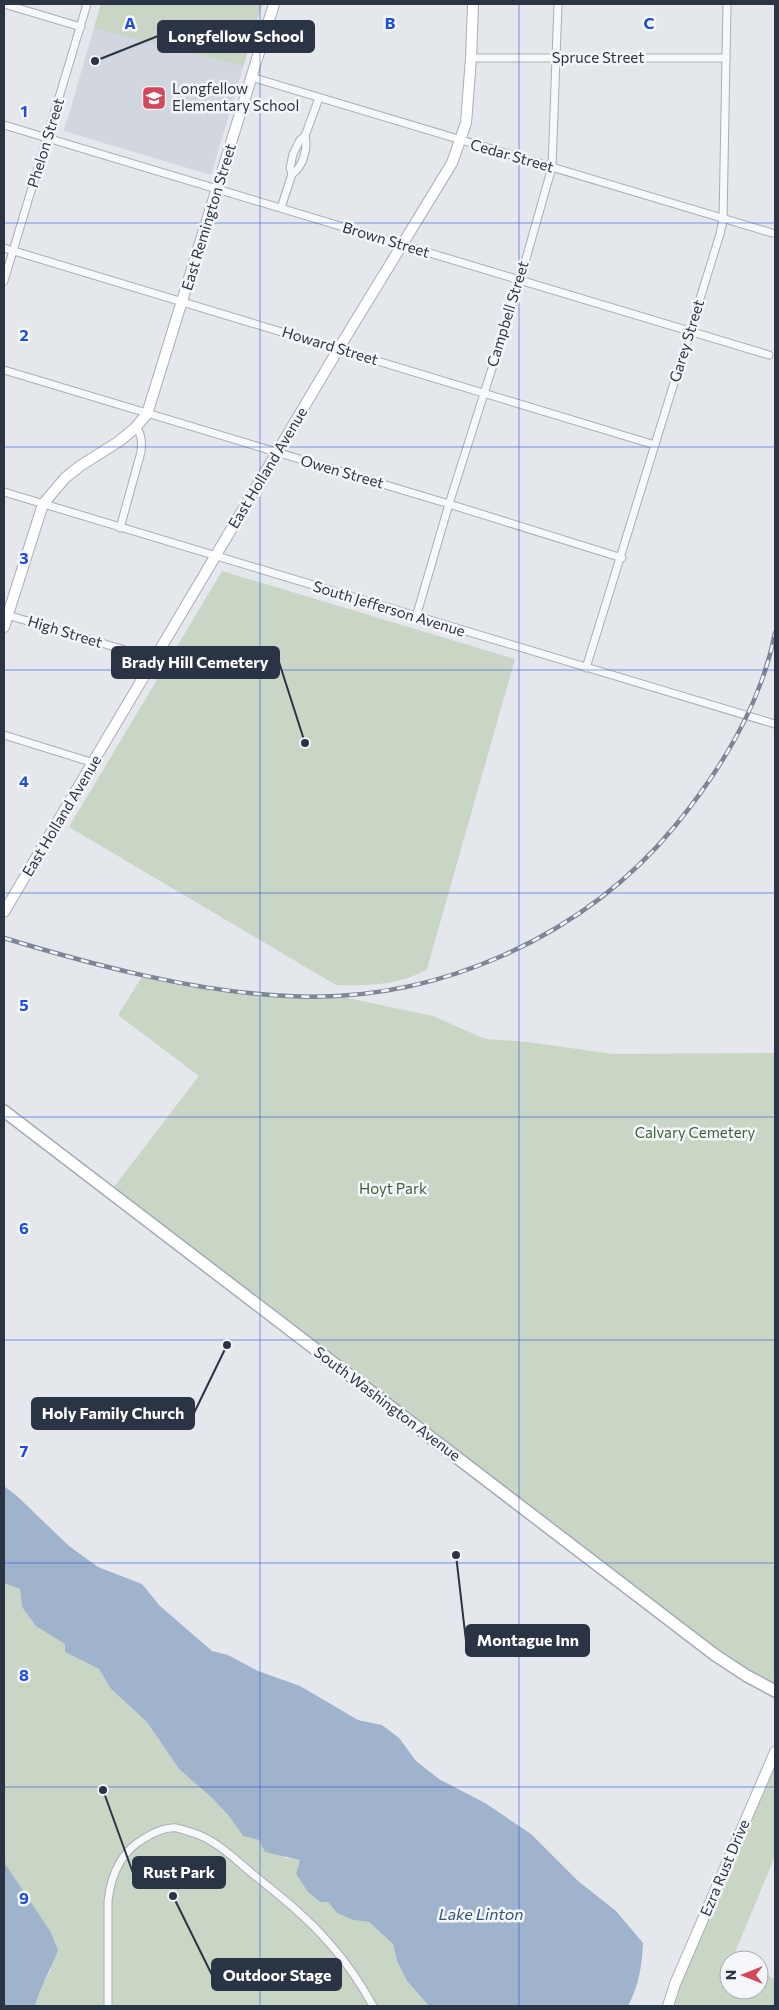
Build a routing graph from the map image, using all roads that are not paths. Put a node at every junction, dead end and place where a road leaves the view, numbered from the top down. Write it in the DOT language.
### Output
graph roads {
  1 [pos="4,4"];
  2 [pos="88,4"];
  3 [pos="274,4"];
  4 [pos="473,4"];
  5 [pos="558,4"];
  6 [pos="727,4"];
  7 [pos="81,27"];
  8 [pos="471,58"];
  9 [pos="555,58"];
  10 [pos="726,58"];
  11 [pos="251,77"];
  12 [pos="319,98"];
  13 [pos="4,125"];
  14 [pos="47,139"];
  15 [pos="461,141"];
  16 [pos="552,167"];
  17 [pos="218,190"];
  18 [pos="281,208"];
  19 [pos="722,220"];
  20 [pos="772,233"];
  21 [pos="402,246"];
  22 [pos="4,248"];
  23 [pos="13,251"];
  24 [pos="520,280"];
  25 [pos="4,282"];
  26 [pos="183,301"];
  27 [pos="690,332"];
  28 [pos="339,348"];
  29 [pos="769,355"];
  30 [pos="4,370"];
  31 [pos="484,392"];
  32 [pos="147,414"];
  33 [pos="136,427"];
  34 [pos="655,445"];
  35 [pos="277,453"];
  36 [pos="4,492"];
  37 [pos="43,504"];
  38 [pos="449,504"];
  39 [pos="120,528"];
  40 [pos="216,556"];
  41 [pos="622,558"];
  42 [pos="6,614"];
  43 [pos="416,617"];
  44 [pos="4,628"];
  45 [pos="155,659"];
  46 [pos="586,668"];
  47 [pos="775,724"];
  48 [pos="4,735"];
  49 [pos="94,763"];
  50 [pos="4,912"];
  51 [pos="4,1111"];
  52 [pos="775,1691"];
  53 [pos="775,1752"];
  54 [pos="675,1984"];
  55 [pos="108,2006"];
  56 [pos="373,2006"];
  57 [pos="661,2006"];
  58 [pos="668,2006"];
  1 -- 7 [label="street"];
  2 -- 7 [label="street, Phelon Street"];
  3 -- 11 [label="main road, East Remington Street"];
  4 -- 8 [label="main road, East Holland Avenue"];
  5 -- 9 [label="street, Campbell Street"];
  6 -- 10 [label="street, Garey Street"];
  7 -- 14 [label="street, Phelon Street"];
  8 -- 9 [label="street, Spruce Street"];
  8 -- 15 [label="main road, East Holland Avenue"];
  9 -- 10 [label="street, Spruce Street"];
  9 -- 16 [label="street, Campbell Street"];
  10 -- 19 [label="street, Garey Street"];
  11 -- 12 [label="street, Cedar Street"];
  11 -- 17 [label="main road, East Remington Street"];
  12 -- 15 [label="street, Cedar Street"];
  12 -- 18 [label="street"];
  13 -- 14 [label="street, Brown Street"];
  14 -- 17 [label="street, Brown Street"];
  14 -- 23 [label="street, Phelon Street"];
  15 -- 16 [label="street, Cedar Street"];
  15 -- 21 [label="main road, East Holland Avenue"];
  16 -- 19 [label="street, Cedar Street"];
  16 -- 24 [label="street, Campbell Street"];
  17 -- 18 [label="street, Brown Street"];
  17 -- 26 [label="main road, East Remington Street"];
  18 -- 21 [label="street, Brown Street"];
  19 -- 20 [label="street, Cedar Street"];
  19 -- 27 [label="street, Garey Street"];
  21 -- 24 [label="street, Brown Street"];
  21 -- 28 [label="main road, East Holland Avenue"];
  22 -- 23 [label="street, Howard Street"];
  23 -- 25 [label="street, Phelon Street"];
  23 -- 26 [label="street, Howard Street"];
  24 -- 27 [label="street, Brown Street"];
  24 -- 31 [label="street, Campbell Street"];
  26 -- 28 [label="street, Howard Street"];
  26 -- 32 [label="main road, East Remington Street"];
  27 -- 29 [label="street, Brown Street"];
  27 -- 34 [label="street, Garey Street"];
  28 -- 31 [label="street, Howard Street"];
  28 -- 35 [label="main road, East Holland Avenue"];
  30 -- 32 [label="street, Owen Street"];
  31 -- 34 [label="street, Howard Street"];
  31 -- 38 [label="street, Campbell Street"];
  32 -- 33 [label="main road, East Remington Street"];
  32 -- 35 [label="street, Owen Street"];
  33 -- 37 [label="main road, East Remington Street"];
  33 -- 39 [label="street"];
  34 -- 41 [label="street, Garey Street"];
  35 -- 38 [label="street, Owen Street"];
  35 -- 40 [label="main road, East Holland Avenue"];
  36 -- 37 [label="street, South Jefferson Avenue"];
  37 -- 39 [label="street, South Jefferson Avenue"];
  37 -- 42 [label="main road, East Remington Street"];
  38 -- 41 [label="street, Owen Street"];
  38 -- 43 [label="street, Campbell Street"];
  39 -- 40 [label="street, South Jefferson Avenue"];
  40 -- 43 [label="street, South Jefferson Avenue"];
  40 -- 45 [label="main road, East Holland Avenue"];
  41 -- 46 [label="street, Garey Street"];
  42 -- 44 [label="main road, East Remington Street"];
  42 -- 45 [label="street, High Street"];
  43 -- 46 [label="street, South Jefferson Avenue"];
  45 -- 49 [label="main road, East Holland Avenue"];
  46 -- 47 [label="street, South Jefferson Avenue"];
  48 -- 49 [label="street"];
  49 -- 50 [label="main road, East Holland Avenue"];
  51 -- 52 [label="main road, South Washington Avenue"];
  53 -- 54 [label="main road, Ezra Rust Drive"];
  54 -- 57 [label="main road, Ezra Rust Drive"];
  54 -- 58 [label="main road, Ezra Rust Drive"];
  55 -- 56 [label="street"];
}
